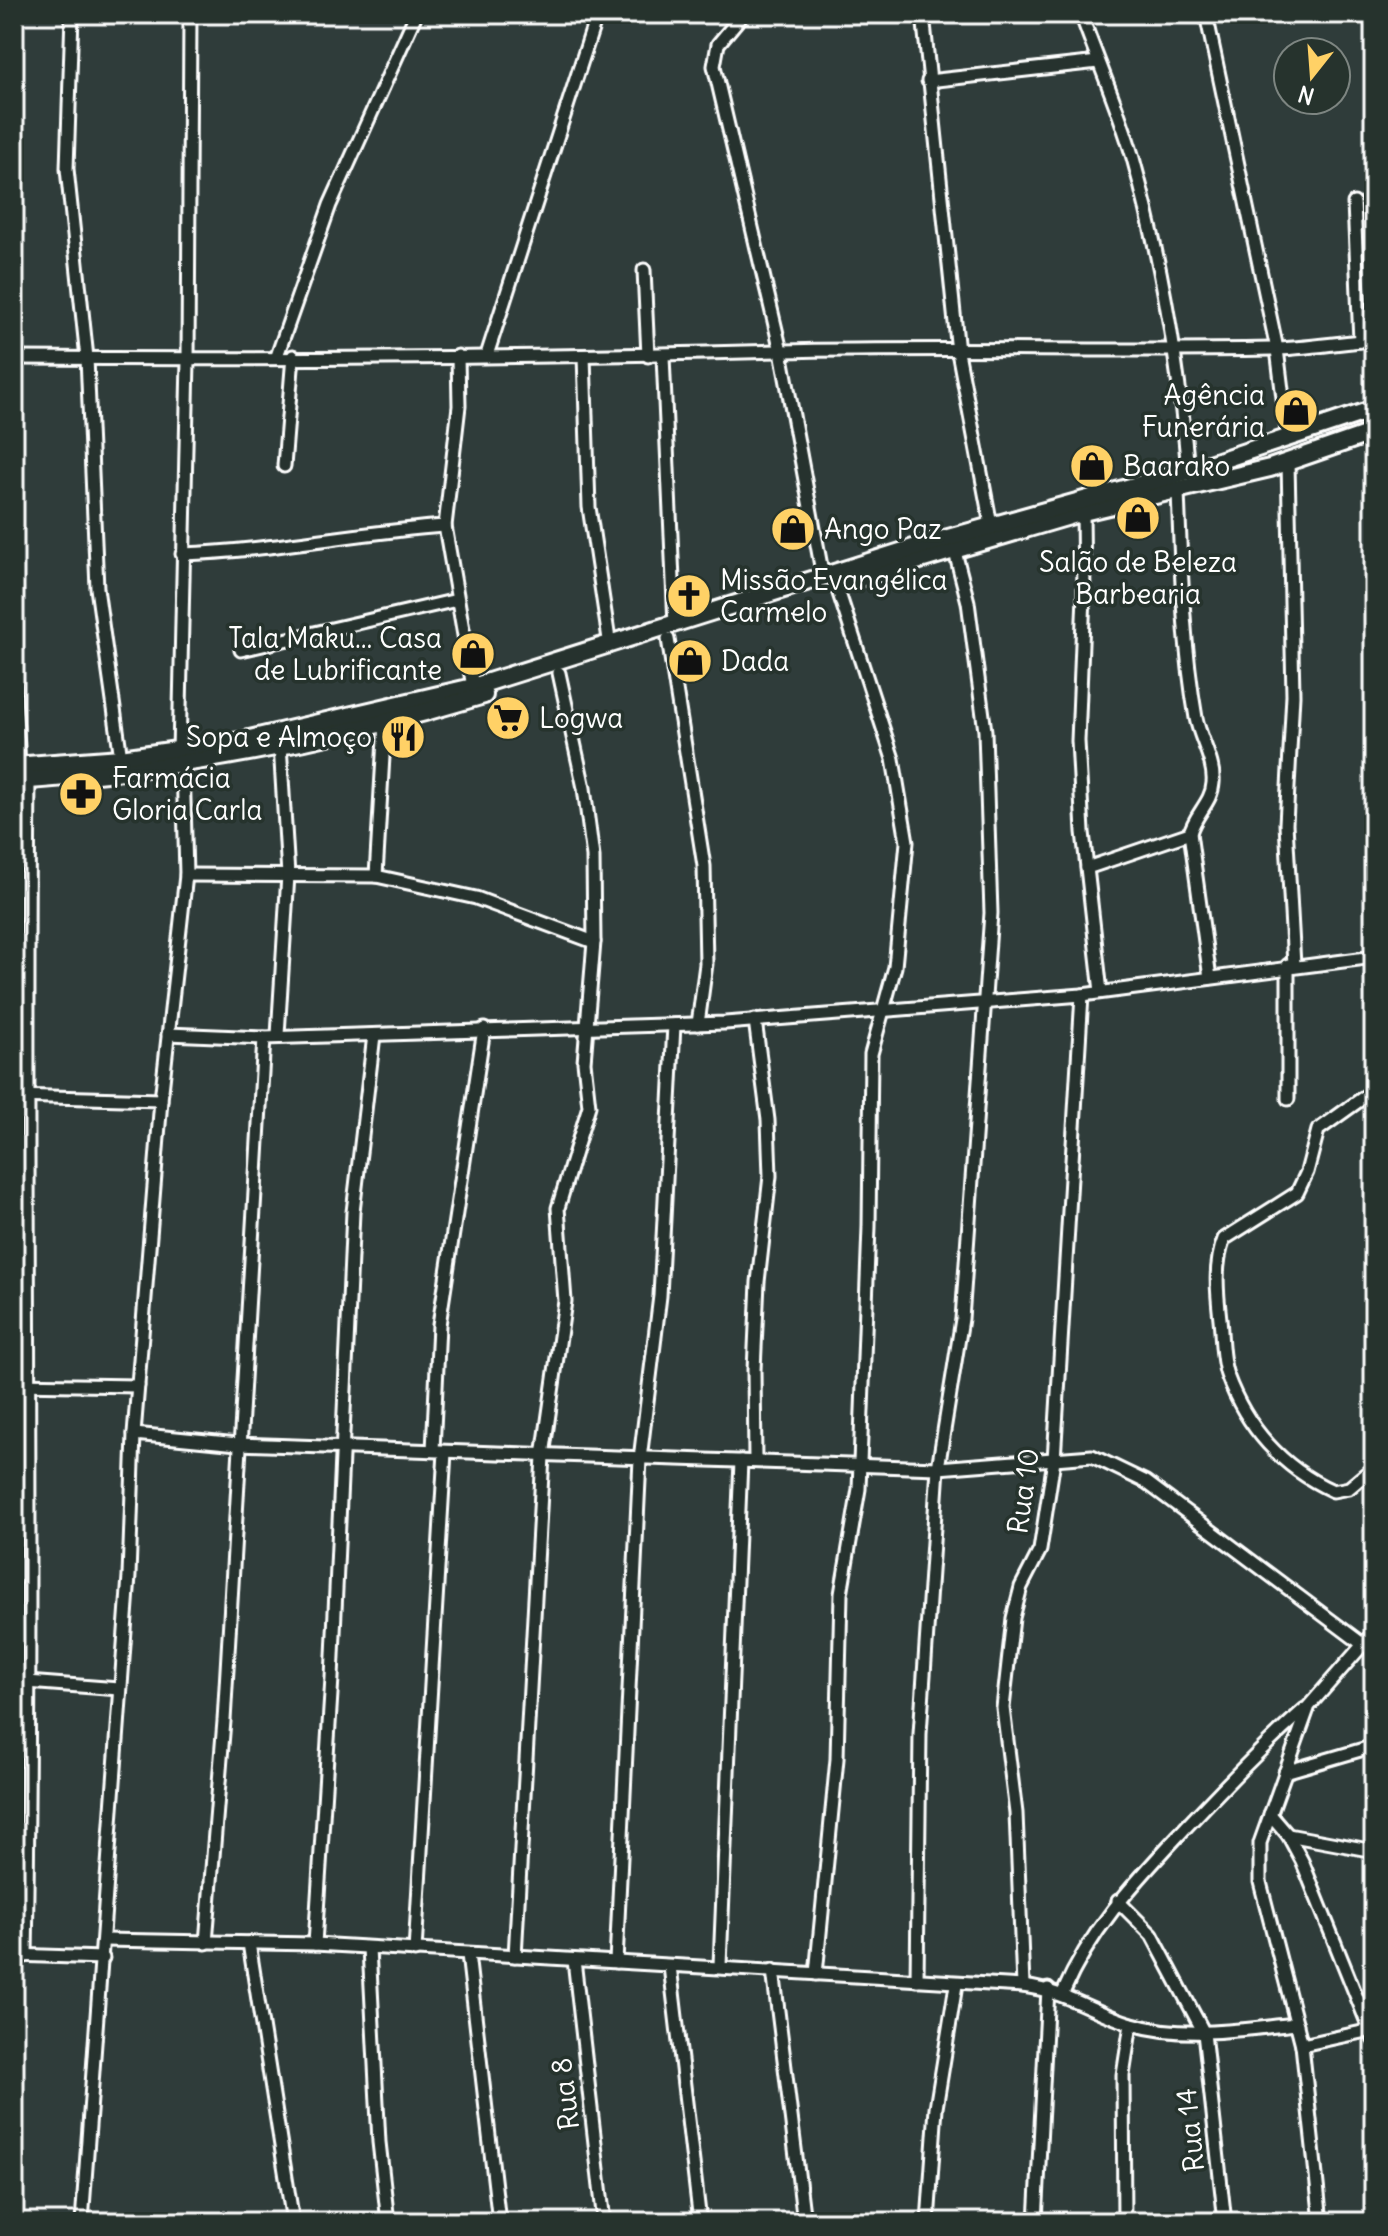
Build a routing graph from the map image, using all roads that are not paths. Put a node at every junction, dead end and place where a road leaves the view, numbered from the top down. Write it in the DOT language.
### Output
graph roads {
  1 [pos="72,14"];
  2 [pos="190,14"];
  3 [pos="416,14"];
  4 [pos="597,14"];
  5 [pos="743,14"];
  6 [pos="923,14"];
  7 [pos="1081,14"];
  8 [pos="1206,14"];
  9 [pos="1098,62"];
  10 [pos="928,81"];
  11 [pos="1354,203"];
  12 [pos="644,270"];
  13 [pos="1374,340"];
  14 [pos="1360,341"];
  15 [pos="1277,349"];
  16 [pos="1174,350"];
  17 [pos="781,351"];
  18 [pos="958,352"];
  19 [pos="487,355"];
  20 [pos="277,356"];
  21 [pos="293,356"];
  22 [pos="458,356"];
  23 [pos="584,356"];
  24 [pos="648,356"];
  25 [pos="663,356"];
  26 [pos="14,358"];
  27 [pos="87,358"];
  28 [pos="188,361"];
  29 [pos="1374,409"];
  30 [pos="1374,432"];
  31 [pos="1288,439"];
  32 [pos="1288,463"];
  33 [pos="284,466"];
  34 [pos="1188,471"];
  35 [pos="1178,491"];
  36 [pos="1083,512"];
  37 [pos="991,525"];
  38 [pos="445,526"];
  39 [pos="954,548"];
  40 [pos="182,554"];
  41 [pos="830,581"];
  42 [pos="457,600"];
  43 [pos="671,632"];
  44 [pos="610,646"];
  45 [pos="241,650"];
  46 [pos="559,673"];
  47 [pos="14,678"];
  48 [pos="473,687"];
  49 [pos="385,722"];
  50 [pos="280,745"];
  51 [pos="181,757"];
  52 [pos="121,758"];
  53 [pos="19,773"];
  54 [pos="1190,833"];
  55 [pos="1087,868"];
  56 [pos="186,875"];
  57 [pos="288,875"];
  58 [pos="376,876"];
  59 [pos="594,942"];
  60 [pos="1374,957"];
  61 [pos="1291,965"];
  62 [pos="1210,978"];
  63 [pos="1101,992"];
  64 [pos="1082,995"];
  65 [pos="987,1003"];
  66 [pos="884,1010"];
  67 [pos="755,1020"];
  68 [pos="698,1024"];
  69 [pos="674,1025"];
  70 [pos="484,1029"];
  71 [pos="586,1029"];
  72 [pos="168,1034"];
  73 [pos="278,1035"];
  74 [pos="374,1035"];
  75 [pos="264,1038"];
  76 [pos="1374,1090"];
  77 [pos="20,1095"];
  78 [pos="1288,1099"];
  79 [pos="161,1100"];
  80 [pos="14,1384"];
  81 [pos="29,1384"];
  82 [pos="138,1386"];
  83 [pos="134,1434"];
  84 [pos="238,1444"];
  85 [pos="343,1447"];
  86 [pos="439,1451"];
  87 [pos="543,1456"];
  88 [pos="640,1459"];
  89 [pos="755,1460"];
  90 [pos="1054,1460"];
  91 [pos="741,1461"];
  92 [pos="858,1464"];
  93 [pos="1374,1467"];
  94 [pos="938,1468"];
  95 [pos="1374,1632"];
  96 [pos="1365,1646"];
  97 [pos="14,1681"];
  98 [pos="31,1682"];
  99 [pos="119,1689"];
  100 [pos="1309,1706"];
  101 [pos="1374,1746"];
  102 [pos="1285,1772"];
  103 [pos="1270,1814"];
  104 [pos="1288,1835"];
  105 [pos="1374,1851"];
  106 [pos="1118,1901"];
  107 [pos="104,1940"];
  108 [pos="206,1943"];
  109 [pos="249,1943"];
  110 [pos="315,1944"];
  111 [pos="369,1948"];
  112 [pos="415,1951"];
  113 [pos="468,1954"];
  114 [pos="20,1955"];
  115 [pos="515,1956"];
  116 [pos="103,1958"];
  117 [pos="574,1960"];
  118 [pos="616,1962"];
  119 [pos="720,1965"];
  120 [pos="670,1966"];
  121 [pos="773,1970"];
  122 [pos="816,1974"];
  123 [pos="917,1980"];
  124 [pos="956,1985"];
  125 [pos="1023,1986"];
  126 [pos="1048,1989"];
  127 [pos="1063,1993"];
  128 [pos="1131,2024"];
  129 [pos="1297,2024"];
  130 [pos="1204,2033"];
  131 [pos="1372,2035"];
  132 [pos="1302,2045"];
  133 [pos="82,2222"];
  134 [pos="293,2222"];
  135 [pos="388,2222"];
  136 [pos="499,2222"];
  137 [pos="604,2222"];
  138 [pos="700,2222"];
  139 [pos="804,2222"];
  140 [pos="928,2222"];
  141 [pos="1036,2222"];
  142 [pos="1124,2222"];
  143 [pos="1225,2222"];
  144 [pos="1321,2222"];
  1 -- 27 [label="street"];
  2 -- 28 [label="street"];
  3 -- 20 [label="street"];
  4 -- 19 [label="street"];
  5 -- 17 [label="street"];
  6 -- 10 [label="street"];
  7 -- 9 [label="street"];
  8 -- 15 [label="street"];
  9 -- 10 [label="street"];
  9 -- 16 [label="street"];
  10 -- 18 [label="street"];
  11 -- 14 [label="street"];
  12 -- 24 [label="street"];
  13 -- 14 [label="street"];
  14 -- 15 [label="street"];
  15 -- 16 [label="street"];
  15 -- 31 [label="street"];
  16 -- 18 [label="street"];
  16 -- 34 [label="street"];
  17 -- 18 [label="street"];
  17 -- 25 [label="street"];
  17 -- 41 [label="street"];
  18 -- 37 [label="street"];
  19 -- 22 [label="street"];
  19 -- 23 [label="street"];
  20 -- 21 [label="street"];
  20 -- 28 [label="street"];
  21 -- 22 [label="street"];
  21 -- 33 [label="street"];
  22 -- 38 [label="street"];
  23 -- 24 [label="street"];
  23 -- 44 [label="street"];
  24 -- 25 [label="street"];
  25 -- 43 [label="street"];
  26 -- 27 [label="street"];
  27 -- 28 [label="street"];
  27 -- 52 [label="street"];
  28 -- 40 [label="street"];
  29 -- 31 [label="main road"];
  30 -- 32 [label="main road"];
  31 -- 34 [label="main road"];
  32 -- 35 [label="main road"];
  32 -- 61 [label="street"];
  34 -- 37 [label="main road"];
  35 -- 36 [label="main road"];
  35 -- 54 [label="street"];
  36 -- 39 [label="main road"];
  36 -- 55 [label="street"];
  37 -- 41 [label="main road"];
  38 -- 40 [label="street"];
  38 -- 42 [label="street"];
  39 -- 41 [label="main road"];
  39 -- 65 [label="street"];
  40 -- 51 [label="street"];
  41 -- 43 [label="main road"];
  41 -- 66 [label="street"];
  42 -- 45 [label="street"];
  42 -- 48 [label="street"];
  43 -- 44 [label="main road"];
  43 -- 46 [label="main road"];
  43 -- 68 [label="street"];
  44 -- 48 [label="main road"];
  46 -- 49 [label="main road"];
  46 -- 59 [label="street"];
  47 -- 53 [label="street"];
  48 -- 51 [label="main road"];
  49 -- 50 [label="main road"];
  49 -- 58 [label="street"];
  50 -- 51 [label="main road"];
  50 -- 57 [label="street"];
  51 -- 52 [label="main road"];
  51 -- 53 [label="main road"];
  51 -- 56 [label="street"];
  52 -- 53 [label="main road"];
  53 -- 77 [label="street"];
  54 -- 55 [label="street"];
  54 -- 62 [label="street"];
  55 -- 63 [label="street"];
  56 -- 57 [label="street"];
  56 -- 72 [label="street"];
  57 -- 58 [label="street"];
  57 -- 73 [label="street"];
  58 -- 59 [label="street"];
  59 -- 71 [label="street"];
  60 -- 61 [label="street"];
  61 -- 62 [label="street"];
  61 -- 78 [label="street"];
  62 -- 63 [label="street"];
  63 -- 64 [label="street"];
  64 -- 65 [label="street"];
  64 -- 90 [label="street, Rua 10"];
  65 -- 66 [label="street"];
  65 -- 94 [label="street"];
  66 -- 67 [label="street"];
  66 -- 92 [label="street"];
  67 -- 68 [label="street"];
  67 -- 89 [label="street"];
  68 -- 69 [label="street"];
  69 -- 71 [label="street"];
  69 -- 88 [label="street"];
  70 -- 71 [label="street"];
  70 -- 74 [label="street"];
  70 -- 86 [label="street"];
  71 -- 87 [label="street"];
  72 -- 75 [label="street"];
  72 -- 79 [label="street"];
  73 -- 74 [label="street"];
  73 -- 75 [label="street"];
  74 -- 85 [label="street"];
  75 -- 84 [label="street"];
  76 -- 93 [label="street"];
  77 -- 79 [label="street"];
  77 -- 81 [label="street"];
  79 -- 82 [label="street"];
  80 -- 81 [label="street"];
  81 -- 82 [label="street"];
  81 -- 98 [label="street"];
  82 -- 83 [label="street"];
  83 -- 84 [label="street"];
  83 -- 99 [label="street"];
  84 -- 85 [label="street"];
  84 -- 108 [label="street"];
  85 -- 86 [label="street"];
  85 -- 110 [label="street"];
  86 -- 87 [label="street"];
  86 -- 112 [label="street"];
  87 -- 88 [label="street"];
  87 -- 115 [label="street"];
  88 -- 91 [label="street"];
  88 -- 118 [label="street"];
  89 -- 91 [label="street"];
  89 -- 92 [label="street"];
  90 -- 94 [label="street"];
  90 -- 96 [label="street"];
  90 -- 125 [label="street, Rua 10"];
  91 -- 119 [label="street"];
  92 -- 94 [label="street"];
  92 -- 122 [label="street"];
  94 -- 123 [label="street"];
  95 -- 96 [label="street"];
  96 -- 100 [label="street"];
  97 -- 98 [label="street"];
  98 -- 99 [label="street"];
  98 -- 114 [label="street"];
  99 -- 107 [label="street"];
  100 -- 102 [label="street"];
  100 -- 106 [label="street"];
  101 -- 102 [label="street"];
  102 -- 103 [label="street"];
  103 -- 104 [label="street"];
  103 -- 129 [label="street"];
  104 -- 105 [label="street"];
  104 -- 131 [label="street"];
  106 -- 127 [label="street"];
  106 -- 130 [label="street"];
  107 -- 108 [label="street"];
  107 -- 116 [label="street"];
  108 -- 109 [label="street"];
  109 -- 110 [label="street"];
  109 -- 134 [label="street"];
  110 -- 111 [label="street"];
  111 -- 112 [label="street"];
  111 -- 135 [label="street"];
  112 -- 113 [label="street"];
  113 -- 115 [label="street"];
  113 -- 136 [label="street"];
  114 -- 116 [label="street"];
  115 -- 117 [label="street"];
  116 -- 133 [label="street"];
  117 -- 118 [label="street"];
  117 -- 137 [label="street, Rua 8"];
  118 -- 120 [label="street"];
  119 -- 120 [label="street"];
  119 -- 121 [label="street"];
  120 -- 138 [label="street"];
  121 -- 122 [label="street"];
  121 -- 139 [label="street"];
  122 -- 123 [label="street"];
  123 -- 124 [label="street"];
  124 -- 125 [label="street"];
  124 -- 140 [label="street"];
  125 -- 126 [label="street"];
  126 -- 127 [label="street"];
  126 -- 141 [label="street"];
  127 -- 128 [label="street"];
  128 -- 130 [label="street"];
  128 -- 142 [label="street"];
  129 -- 130 [label="street"];
  129 -- 132 [label="street"];
  130 -- 143 [label="street, Rua 14"];
  131 -- 132 [label="street"];
  132 -- 144 [label="street"];
}
